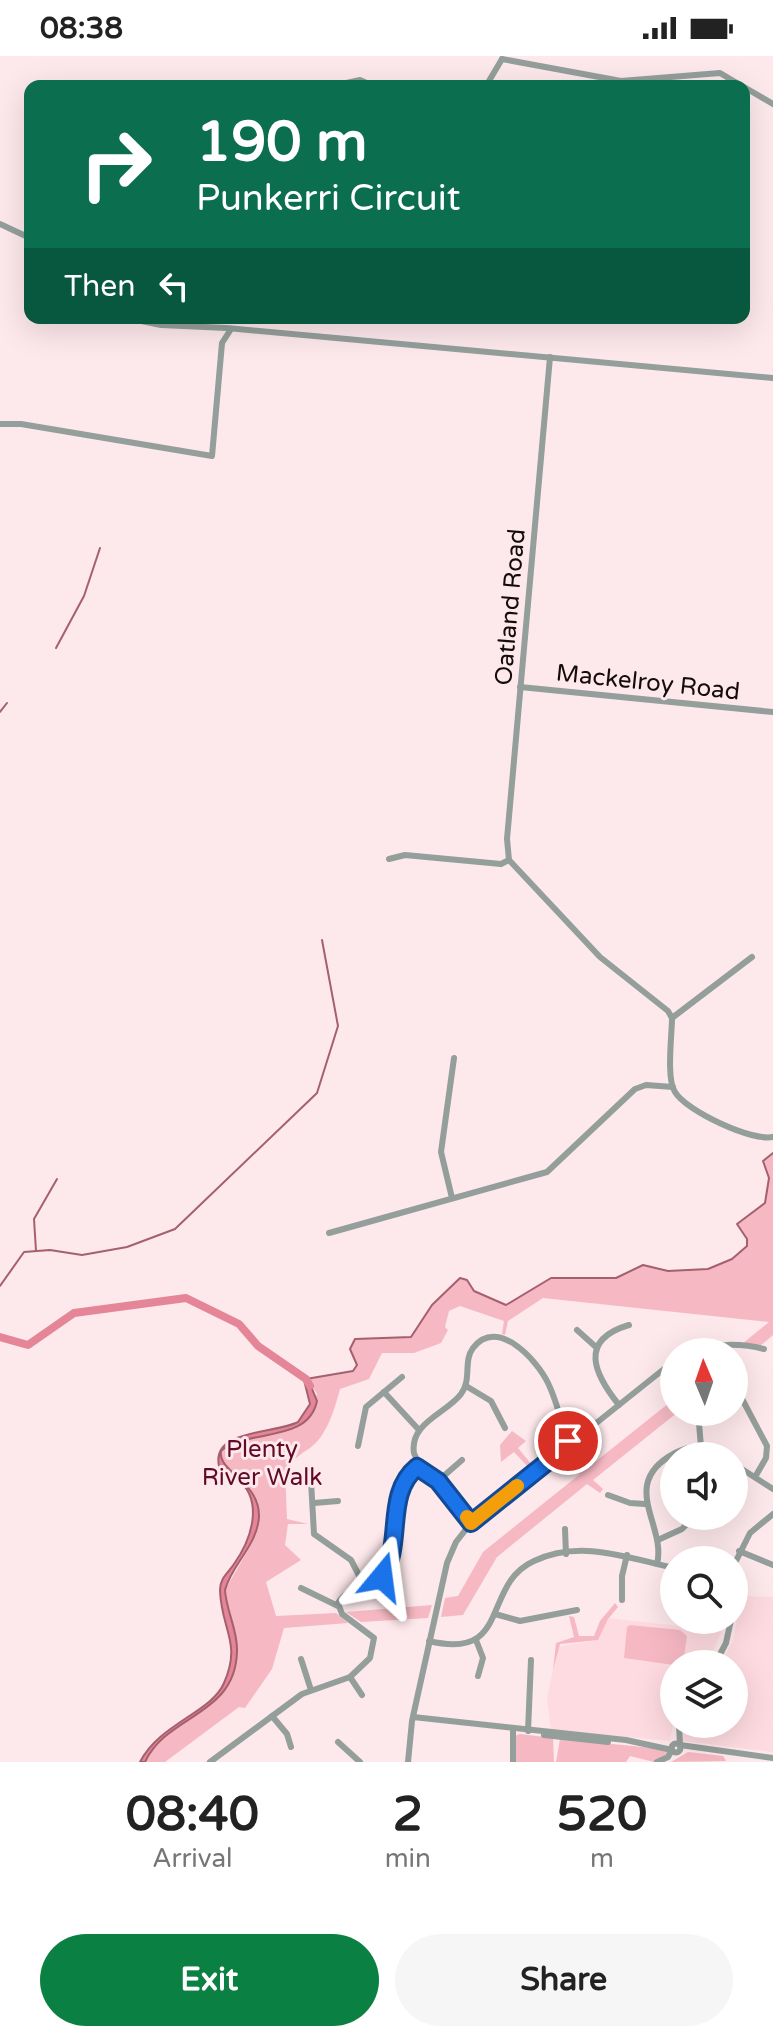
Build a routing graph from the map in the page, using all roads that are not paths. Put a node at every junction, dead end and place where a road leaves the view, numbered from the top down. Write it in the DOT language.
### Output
graph roads {
  1 [pos="501,57"];
  2 [pos="489,80"];
  3 [pos="604,80"];
  4 [pos="658,80"];
  5 [pos="732,80"];
  6 [pos="750,91"];
  7 [pos="773,104"];
  8 [pos="0,224"];
  9 [pos="24,235"];
  10 [pos="156,324"];
  11 [pos="227,324"];
  12 [pos="229,328"];
  13 [pos="550,357"];
  14 [pos="773,378"];
  15 [pos="0,424"];
  16 [pos="520,687"];
  17 [pos="773,712"];
  18 [pos="389,859"];
  19 [pos="509,860"];
  20 [pos="752,957"];
  21 [pos="672,1018"];
  22 [pos="454,1058"];
  23 [pos="673,1087"];
  24 [pos="773,1137"];
  25 [pos="452,1198"];
  26 [pos="329,1233"];
  27 [pos="629,1325"];
  28 [pos="577,1330"];
  29 [pos="597,1348"];
  30 [pos="748,1348"];
  31 [pos="773,1350"];
  32 [pos="660,1372"];
  33 [pos="402,1377"];
  34 [pos="466,1386"];
  35 [pos="384,1392"];
  36 [pos="619,1405"];
  37 [pos="748,1410"];
  38 [pos="505,1428"];
  39 [pos="419,1430"];
  40 [pos="572,1440"];
  41 [pos="358,1446"];
  42 [pos="462,1460"];
  43 [pos="419,1465"];
  44 [pos="660,1466"];
  45 [pos="748,1473"];
  46 [pos="755,1477"];
  47 [pos="311,1481"];
  48 [pos="438,1481"];
  49 [pos="773,1489"];
  50 [pos="608,1495"];
  51 [pos="338,1501"];
  52 [pos="314,1503"];
  53 [pos="645,1504"];
  54 [pos="773,1514"];
  55 [pos="471,1523"];
  56 [pos="565,1529"];
  57 [pos="680,1530"];
  58 [pos="660,1539"];
  59 [pos="742,1546"];
  60 [pos="566,1554"];
  61 [pos="627,1555"];
  62 [pos="748,1555"];
  63 [pos="657,1564"];
  64 [pos="660,1565"];
  65 [pos="773,1565"];
  66 [pos="365,1587"];
  67 [pos="301,1588"];
  68 [pos="622,1600"];
  69 [pos="338,1606"];
  70 [pos="577,1610"];
  71 [pos="495,1614"];
  72 [pos="476,1640"];
  73 [pos="429,1641"];
  74 [pos="301,1659"];
  75 [pos="531,1660"];
  76 [pos="478,1676"];
  77 [pos="350,1677"];
  78 [pos="311,1690"];
  79 [pos="362,1695"];
  80 [pos="272,1716"];
  81 [pos="412,1719"];
  82 [pos="513,1730"];
  83 [pos="528,1731"];
  84 [pos="677,1738"];
  85 [pos="338,1742"];
  86 [pos="291,1747"];
  87 [pos="676,1748"];
  88 [pos="219,1755"];
  89 [pos="773,1758"];
  90 [pos="210,1762"];
  91 [pos="225,1762"];
  92 [pos="360,1762"];
  93 [pos="408,1762"];
  94 [pos="513,1762"];
  95 [pos="657,1762"];
  96 [pos="667,1762"];
  1 -- 2 [label="street"];
  1 -- 3 [label="street"];
  4 -- 5 [label="street"];
  6 -- 7 [label="street"];
  8 -- 9 [label="street"];
  10 -- 12 [label="street"];
  11 -- 12 [label="street"];
  12 -- 13 [label="street"];
  12 -- 15 [label="street"];
  13 -- 14 [label="street"];
  13 -- 16 [label="street, Oatland Road"];
  16 -- 17 [label="street, Mackelroy Road"];
  16 -- 19 [label="street, Oatland Road"];
  18 -- 19 [label="street"];
  19 -- 21 [label="street"];
  20 -- 21 [label="street"];
  21 -- 23 [label="street"];
  22 -- 25 [label="street"];
  23 -- 24 [label="street"];
  23 -- 25 [label="street"];
  25 -- 26 [label="street"];
  27 -- 29 [label="street"];
  28 -- 29 [label="street"];
  29 -- 36 [label="street"];
  30 -- 31 [label="street"];
  32 -- 36 [label="street"];
  33 -- 35 [label="street"];
  34 -- 38 [label="street"];
  34 -- 39 [label="street"];
  34 -- 40 [label="street"];
  35 -- 39 [label="street"];
  35 -- 41 [label="street"];
  36 -- 40 [label="street"];
  37 -- 46 [label="street"];
  39 -- 43 [label="street"];
  40 -- 55 [label="street"];
  42 -- 48 [label="street"];
  43 -- 48 [label="street"];
  43 -- 66 [label="street"];
  44 -- 53 [label="street"];
  45 -- 46 [label="street"];
  46 -- 49 [label="street"];
  47 -- 52 [label="street"];
  48 -- 55 [label="street"];
  50 -- 53 [label="street"];
  51 -- 52 [label="street"];
  52 -- 66 [label="street"];
  53 -- 58 [label="street"];
  54 -- 59 [label="street"];
  55 -- 73 [label="street"];
  56 -- 60 [label="street"];
  57 -- 58 [label="street"];
  58 -- 63 [label="street"];
  60 -- 61 [label="street"];
  60 -- 71 [label="street"];
  61 -- 63 [label="street"];
  61 -- 68 [label="street"];
  62 -- 65 [label="street"];
  63 -- 64 [label="street"];
  66 -- 69 [label="street"];
  67 -- 69 [label="street"];
  69 -- 77 [label="street"];
  70 -- 71 [label="street"];
  71 -- 72 [label="street"];
  72 -- 73 [label="street"];
  72 -- 76 [label="street"];
  73 -- 81 [label="street"];
  74 -- 78 [label="street"];
  75 -- 83 [label="street"];
  77 -- 78 [label="street"];
  77 -- 79 [label="street"];
  78 -- 80 [label="street"];
  80 -- 86 [label="street"];
  80 -- 88 [label="street"];
  81 -- 82 [label="street"];
  81 -- 93 [label="street"];
  82 -- 83 [label="street"];
  82 -- 94 [label="street"];
  83 -- 87 [label="street"];
  84 -- 87 [label="street"];
  85 -- 92 [label="street"];
  87 -- 89 [label="street"];
  87 -- 95 [label="street"];
  87 -- 96 [label="street"];
  88 -- 90 [label="street"];
  88 -- 91 [label="street"];
}
